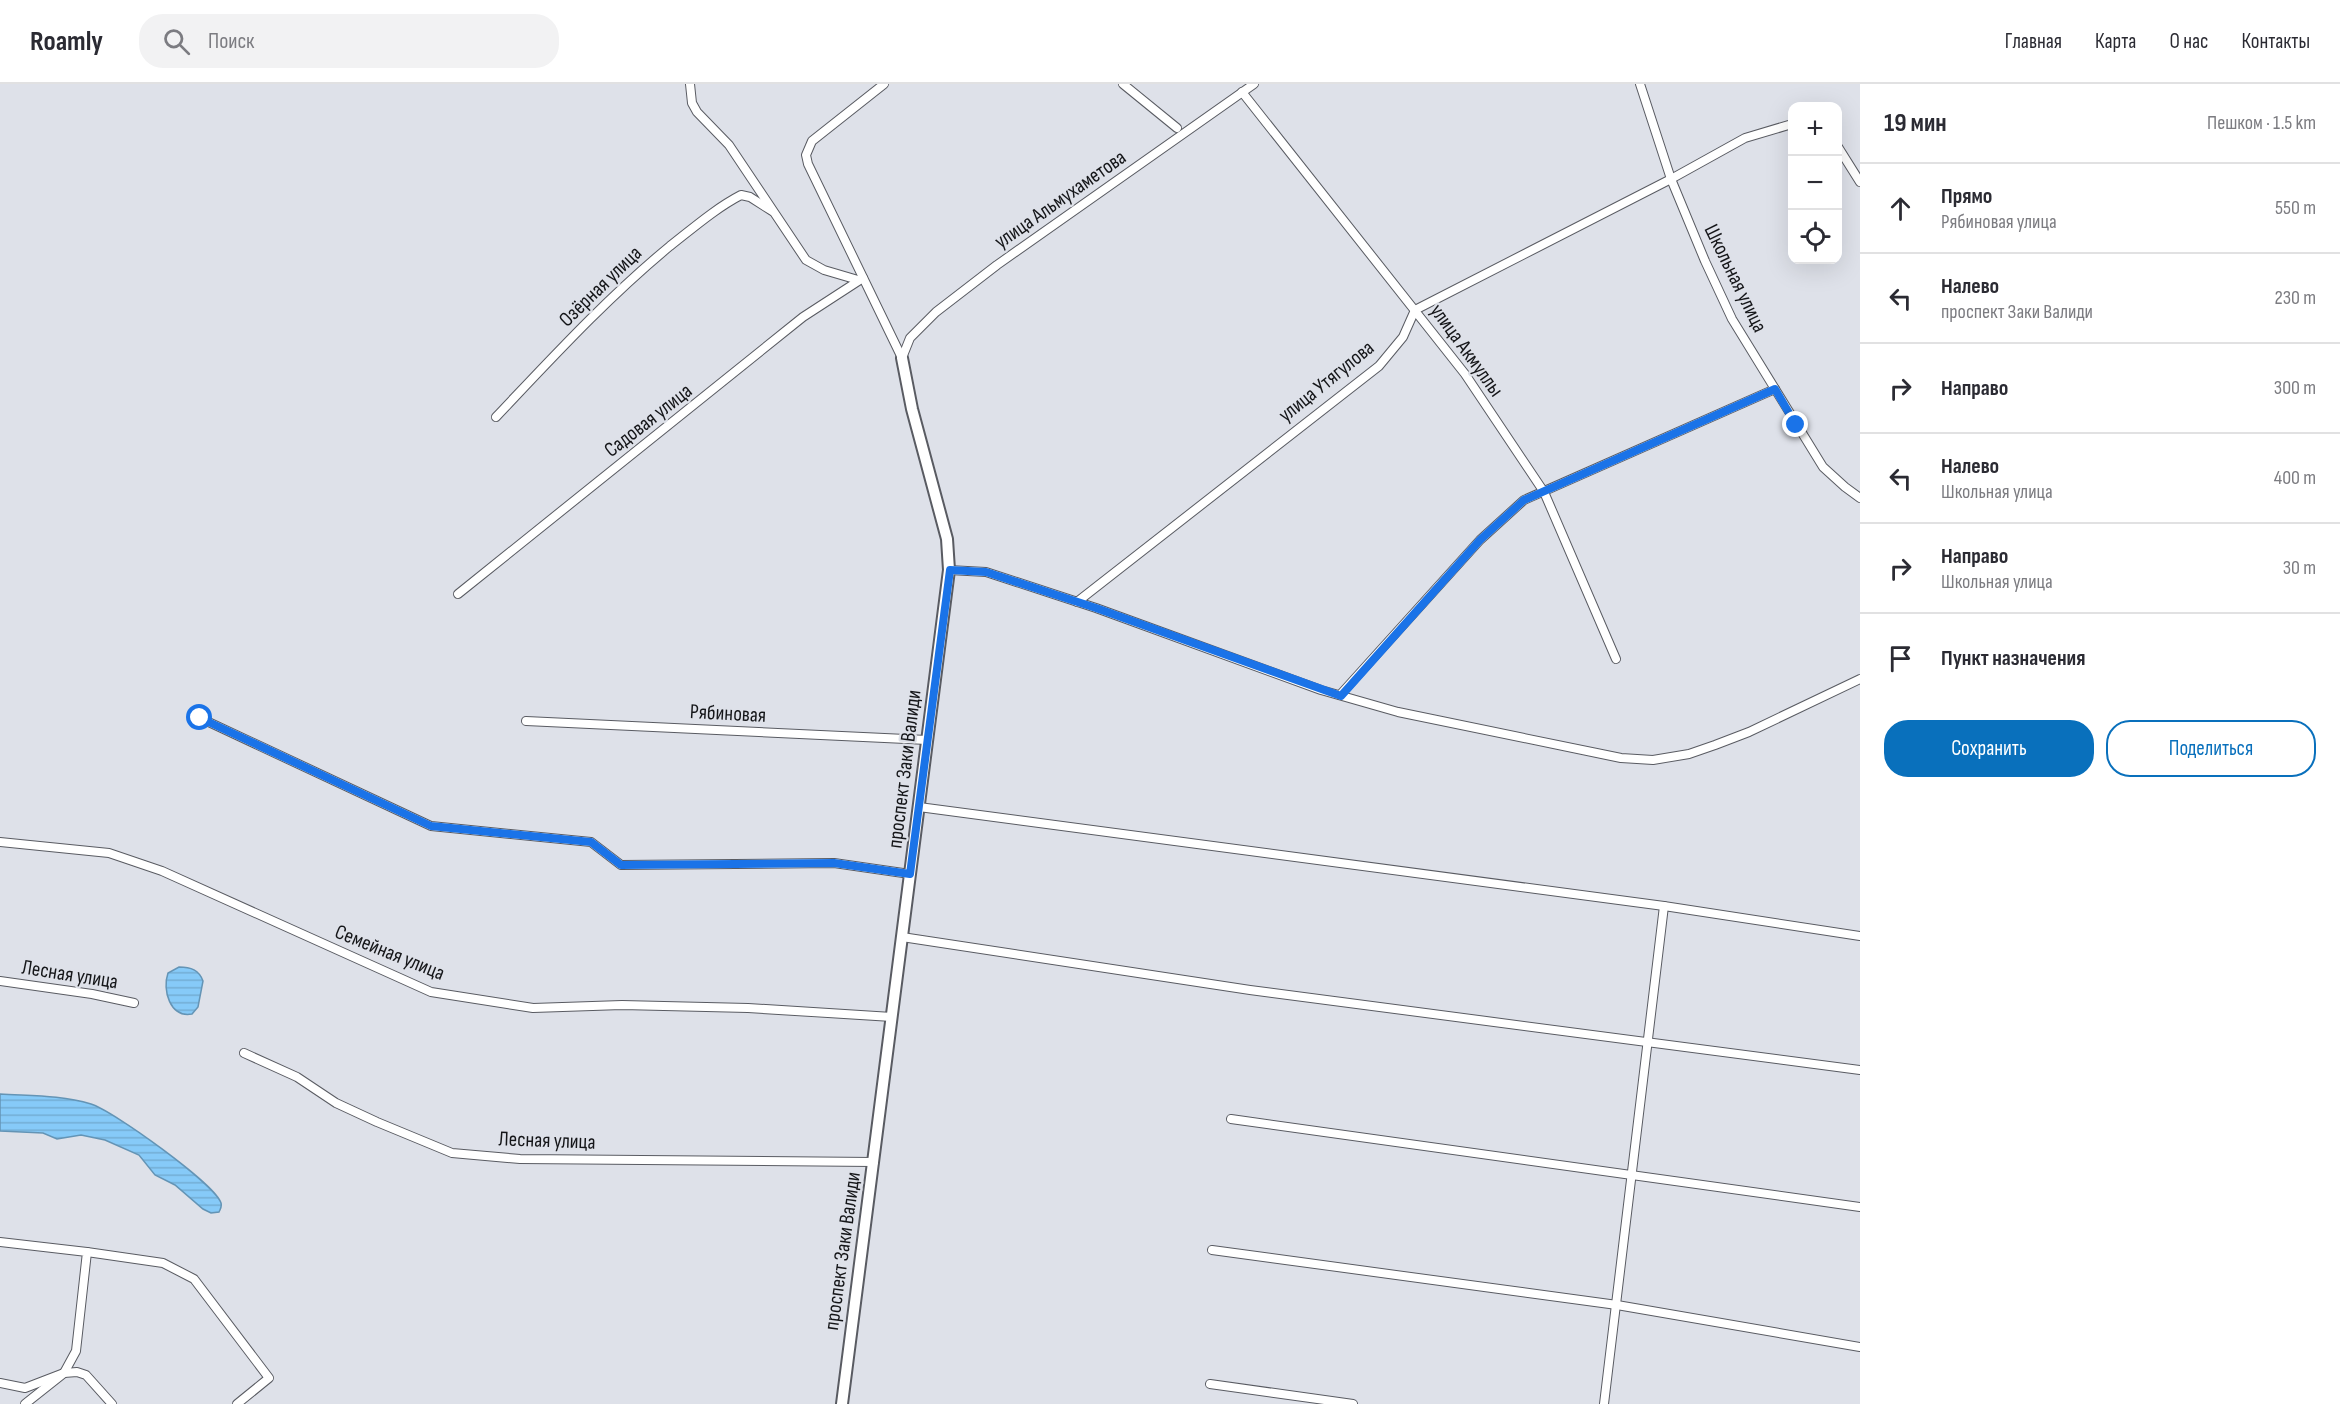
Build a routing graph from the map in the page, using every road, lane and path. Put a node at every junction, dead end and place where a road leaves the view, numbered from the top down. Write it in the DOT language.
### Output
graph roads {
  1 [pos="690,84"];
  2 [pos="885,84"];
  3 [pos="1123,84"];
  4 [pos="1254,84"];
  5 [pos="1640,84"];
  6 [pos="1242,92"];
  7 [pos="1788,125"];
  8 [pos="1177,128"];
  9 [pos="1842,153"];
  10 [pos="1671,179"];
  11 [pos="1860,182"];
  12 [pos="772,211"];
  13 [pos="860,279"];
  14 [pos="1415,310"];
  15 [pos="902,358"];
  16 [pos="1775,389"];
  17 [pos="496,417"];
  18 [pos="1544,492"];
  19 [pos="1860,498"];
  20 [pos="950,570"];
  21 [pos="458,594"];
  22 [pos="1077,602"];
  23 [pos="1616,659"];
  24 [pos="1860,679"];
  25 [pos="1341,696"];
  26 [pos="200,718"];
  27 [pos="526,722"];
  28 [pos="927,740"];
  29 [pos="919,807"];
  30 [pos="0,842"];
  31 [pos="910,874"];
  32 [pos="1664,906"];
  33 [pos="1860,936"];
  34 [pos="902,937"];
  35 [pos="0,981"];
  36 [pos="134,1003"];
  37 [pos="892,1017"];
  38 [pos="1647,1041"];
  39 [pos="243,1053"];
  40 [pos="1860,1070"];
  41 [pos="1231,1119"];
  42 [pos="874,1162"];
  43 [pos="1631,1175"];
  44 [pos="1860,1207"];
  45 [pos="0,1242"];
  46 [pos="1212,1250"];
  47 [pos="87,1252"];
  48 [pos="1617,1305"];
  49 [pos="1860,1347"];
  50 [pos="64,1372"];
  51 [pos="0,1383"];
  52 [pos="1210,1384"];
  53 [pos="25,1404"];
  54 [pos="112,1404"];
  55 [pos="237,1404"];
  56 [pos="842,1404"];
  57 [pos="1353,1404"];
  58 [pos="1604,1404"];
  1 -- 12 [label="street"];
  2 -- 13 [label="street"];
  3 -- 8 [label="street"];
  4 -- 6 [label="street, улица Альмухаметова"];
  5 -- 10 [label="street, Школьная улица"];
  6 -- 14 [label="street, улица Акмуллы"];
  6 -- 15 [label="street, улица Альмухаметова"];
  7 -- 10 [label="street"];
  9 -- 11 [label="street"];
  10 -- 14 [label="street"];
  10 -- 16 [label="street, Школьная улица"];
  12 -- 13 [label="street"];
  12 -- 17 [label="street, Озёрная улица"];
  13 -- 15 [label="street"];
  13 -- 21 [label="street, Садовая улица"];
  14 -- 18 [label="street, улица Акмуллы"];
  14 -- 22 [label="street, улица Утягулова"];
  15 -- 20 [label="street, проспект Заки Валиди"];
  16 -- 18 [label="street"];
  16 -- 19 [label="street, Школьная улица"];
  18 -- 23 [label="street, улица Акмуллы"];
  18 -- 25 [label="street"];
  20 -- 22 [label="street"];
  20 -- 28 [label="street, проспект Заки Валиди"];
  22 -- 25 [label="street"];
  24 -- 25 [label="street"];
  26 -- 31 [label="street"];
  27 -- 28 [label="street, Рябиновая"];
  28 -- 29 [label="street, проспект Заки Валиди"];
  29 -- 31 [label="street, проспект Заки Валиди"];
  29 -- 32 [label="street"];
  30 -- 37 [label="street, Семейная улица"];
  31 -- 34 [label="street, проспект Заки Валиди"];
  32 -- 33 [label="street"];
  32 -- 38 [label="street"];
  34 -- 37 [label="street, проспект Заки Валиди"];
  34 -- 38 [label="street"];
  35 -- 36 [label="street, Лесная улица"];
  37 -- 42 [label="street, проспект Заки Валиди"];
  38 -- 40 [label="street"];
  38 -- 43 [label="street"];
  39 -- 42 [label="street, Лесная улица"];
  41 -- 43 [label="street"];
  42 -- 56 [label="street, проспект Заки Валиди"];
  43 -- 44 [label="street"];
  43 -- 48 [label="street"];
  45 -- 47 [label="street"];
  46 -- 48 [label="street"];
  47 -- 50 [label="street"];
  47 -- 55 [label="street"];
  48 -- 49 [label="street"];
  48 -- 58 [label="street"];
  50 -- 51 [label="street"];
  50 -- 53 [label="street"];
  50 -- 54 [label="street"];
  52 -- 57 [label="street"];
}
